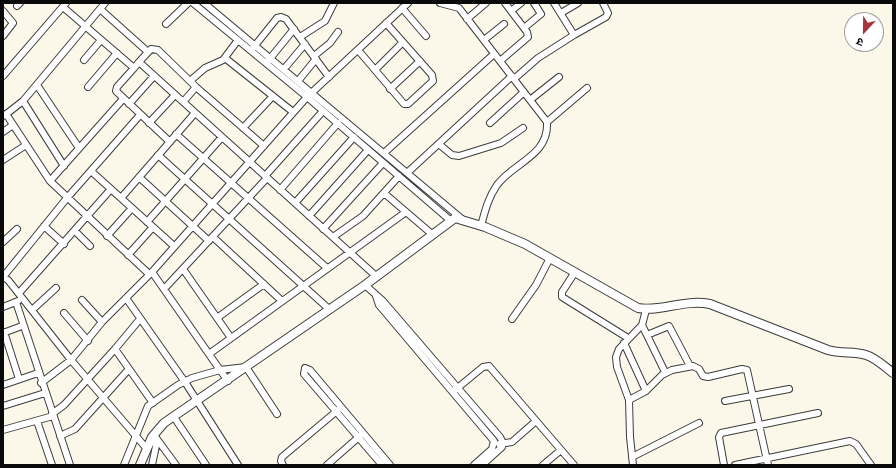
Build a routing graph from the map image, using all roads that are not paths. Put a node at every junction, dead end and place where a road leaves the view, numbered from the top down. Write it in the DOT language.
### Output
graph roads {
  1 [pos="105,3"];
  2 [pos="188,3"];
  3 [pos="192,3"];
  4 [pos="204,3"];
  5 [pos="334,3"];
  6 [pos="408,3"];
  7 [pos="486,3"];
  8 [pos="505,3"];
  9 [pos="521,3"];
  10 [pos="534,3"];
  11 [pos="554,3"];
  12 [pos="578,3"];
  13 [pos="603,3"];
  14 [pos="445,4"];
  15 [pos="64,5"];
  16 [pos="211,5"];
  17 [pos="402,8"];
  18 [pos="100,9"];
  19 [pos="3,11"];
  20 [pos="511,11"];
  21 [pos="205,13"];
  22 [pos="561,13"];
  23 [pos="467,19"];
  24 [pos="386,23"];
  25 [pos="166,24"];
  26 [pos="504,24"];
  27 [pos="85,26"];
  28 [pos="524,28"];
  29 [pos="294,29"];
  30 [pos="338,32"];
  31 [pos="574,35"];
  32 [pos="3,36"];
  33 [pos="426,36"];
  34 [pos="300,37"];
  35 [pos="101,40"];
  36 [pos="238,40"];
  37 [pos="484,40"];
  38 [pos="403,42"];
  39 [pos="305,44"];
  40 [pos="255,46"];
  41 [pos="358,50"];
  42 [pos="251,51"];
  43 [pos="148,52"];
  44 [pos="117,53"];
  45 [pos="494,54"];
  46 [pos="225,58"];
  47 [pos="271,58"];
  48 [pos="315,58"];
  49 [pos="84,60"];
  50 [pos="420,61"];
  51 [pos="500,61"];
  52 [pos="138,62"];
  53 [pos="266,64"];
  54 [pos="134,68"];
  55 [pos="284,69"];
  56 [pos="375,70"];
  57 [pos="3,76"];
  58 [pos="154,76"];
  59 [pos="559,76"];
  60 [pos="329,77"];
  61 [pos="513,78"];
  62 [pos="190,81"];
  63 [pos="298,81"];
  64 [pos="37,85"];
  65 [pos="196,87"];
  66 [pos="88,88"];
  67 [pos="587,88"];
  68 [pos="390,89"];
  69 [pos="312,92"];
  70 [pos="524,92"];
  71 [pos="175,95"];
  72 [pos="273,96"];
  73 [pos="307,97"];
  74 [pos="123,99"];
  75 [pos="530,100"];
  76 [pos="23,102"];
  77 [pos="183,102"];
  78 [pos="129,104"];
  79 [pos="323,111"];
  80 [pos="293,112"];
  81 [pos="195,113"];
  82 [pos="4,114"];
  83 [pos="140,115"];
  84 [pos="547,122"];
  85 [pos="149,123"];
  86 [pos="490,123"];
  87 [pos="338,124"];
  88 [pos="13,125"];
  89 [pos="243,128"];
  90 [pos="523,128"];
  91 [pos="3,132"];
  92 [pos="176,134"];
  93 [pos="222,137"];
  94 [pos="354,137"];
  95 [pos="170,142"];
  96 [pos="26,145"];
  97 [pos="440,145"];
  98 [pos="264,146"];
  99 [pos="79,148"];
  100 [pos="368,150"];
  101 [pos="384,153"];
  102 [pos="158,156"];
  103 [pos="203,158"];
  104 [pos="3,160"];
  105 [pos="249,162"];
  106 [pos="384,163"];
  107 [pos="64,166"];
  108 [pos="91,171"];
  109 [pos="408,173"];
  110 [pos="399,176"];
  111 [pos="138,177"];
  112 [pos="266,177"];
  113 [pos="184,180"];
  114 [pos="50,181"];
  115 [pos="230,182"];
  116 [pos="111,189"];
  117 [pos="280,190"];
  118 [pos="384,193"];
  119 [pos="67,198"];
  120 [pos="121,198"];
  121 [pos="248,198"];
  122 [pos="165,201"];
  123 [pos="295,203"];
  124 [pos="212,204"];
  125 [pos="132,208"];
  126 [pos="406,212"];
  127 [pos="310,216"];
  128 [pos="87,217"];
  129 [pos="229,219"];
  130 [pos="462,219"];
  131 [pos="451,221"];
  132 [pos="147,222"];
  133 [pos="44,226"];
  134 [pos="193,226"];
  135 [pos="481,226"];
  136 [pos="153,227"];
  137 [pos="17,229"];
  138 [pos="323,229"];
  139 [pos="75,231"];
  140 [pos="433,235"];
  141 [pos="108,236"];
  142 [pos="333,237"];
  143 [pos="211,239"];
  144 [pos="3,242"];
  145 [pos="64,244"];
  146 [pos="90,246"];
  147 [pos="174,246"];
  148 [pos="349,252"];
  149 [pos="128,255"];
  150 [pos="550,258"];
  151 [pos="327,268"];
  152 [pos="183,269"];
  153 [pos="575,272"];
  154 [pos="151,273"];
  155 [pos="3,277"];
  156 [pos="377,277"];
  157 [pos="264,284"];
  158 [pos="366,285"];
  159 [pos="302,286"];
  160 [pos="56,288"];
  161 [pos="164,289"];
  162 [pos="19,294"];
  163 [pos="126,298"];
  164 [pos="23,299"];
  165 [pos="82,300"];
  166 [pos="282,300"];
  167 [pos="16,302"];
  168 [pos="3,307"];
  169 [pos="32,310"];
  170 [pos="329,310"];
  171 [pos="646,310"];
  172 [pos="64,312"];
  173 [pos="140,318"];
  174 [pos="217,318"];
  175 [pos="512,319"];
  176 [pos="102,322"];
  177 [pos="642,325"];
  178 [pos="22,326"];
  179 [pos="4,333"];
  180 [pos="647,335"];
  181 [pos="232,338"];
  182 [pos="88,341"];
  183 [pos="626,341"];
  184 [pos="115,349"];
  185 [pos="10,351"];
  186 [pos="3,353"];
  187 [pos="209,354"];
  188 [pos="71,360"];
  189 [pos="690,366"];
  190 [pos="246,367"];
  191 [pos="129,369"];
  192 [pos="220,370"];
  193 [pos="665,372"];
  194 [pos="38,373"];
  195 [pos="893,373"];
  196 [pos="88,378"];
  197 [pos="19,379"];
  198 [pos="228,381"];
  199 [pos="185,382"];
  200 [pos="41,383"];
  201 [pos="3,385"];
  202 [pos="455,389"];
  203 [pos="789,390"];
  204 [pos="646,392"];
  205 [pos="45,393"];
  206 [pos="753,396"];
  207 [pos="104,397"];
  208 [pos="629,400"];
  209 [pos="725,401"];
  210 [pos="197,402"];
  211 [pos="153,403"];
  212 [pos="3,406"];
  213 [pos="338,409"];
  214 [pos="818,413"];
  215 [pos="277,414"];
  216 [pos="52,415"];
  217 [pos="174,417"];
  218 [pos="37,421"];
  219 [pos="536,421"];
  220 [pos="699,423"];
  221 [pos="759,425"];
  222 [pos="3,430"];
  223 [pos="154,435"];
  224 [pos="60,436"];
  225 [pos="136,436"];
  226 [pos="361,436"];
  227 [pos="494,443"];
  228 [pos="503,444"];
  229 [pos="147,449"];
  230 [pos="561,450"];
  231 [pos="632,457"];
  232 [pos="767,458"];
  233 [pos="485,462"];
  234 [pos="330,464"];
  235 [pos="52,465"];
  236 [pos="70,465"];
  237 [pos="124,465"];
  238 [pos="140,465"];
  239 [pos="152,465"];
  240 [pos="176,465"];
  241 [pos="206,465"];
  242 [pos="238,465"];
  243 [pos="283,465"];
  244 [pos="382,465"];
  245 [pos="390,465"];
  246 [pos="474,465"];
  247 [pos="543,465"];
  248 [pos="574,465"];
  249 [pos="634,465"];
  250 [pos="724,465"];
  251 [pos="736,465"];
  252 [pos="768,465"];
  253 [pos="871,465"];
  1 -- 18 [label="street"];
  2 -- 25 [label="street"];
  3 -- 21 [label="street"];
  4 -- 16 [label="street"];
  5 -- 34 [label="street"];
  6 -- 17 [label="street"];
  7 -- 23 [label="street"];
  8 -- 20 [label="street"];
  9 -- 20 [label="street"];
  10 -- 28 [label="street"];
  11 -- 22 [label="street"];
  12 -- 22 [label="street"];
  13 -- 31 [label="street"];
  14 -- 23 [label="street"];
  15 -- 27 [label="street"];
  15 -- 57 [label="street"];
  16 -- 21 [label="street"];
  16 -- 40 [label="street"];
  17 -- 24 [label="street"];
  17 -- 33 [label="street"];
  18 -- 27 [label="street"];
  18 -- 43 [label="street"];
  19 -- 32 [label="street"];
  20 -- 28 [label="street"];
  21 -- 36 [label="street"];
  22 -- 31 [label="street"];
  23 -- 37 [label="street"];
  24 -- 38 [label="street"];
  24 -- 41 [label="street"];
  26 -- 37 [label="street"];
  27 -- 35 [label="street"];
  27 -- 64 [label="street"];
  28 -- 51 [label="street"];
  29 -- 34 [label="street"];
  29 -- 40 [label="street"];
  29 -- 47 [label="street"];
  30 -- 48 [label="street"];
  31 -- 61 [label="street"];
  34 -- 39 [label="street"];
  35 -- 44 [label="street"];
  35 -- 49 [label="street"];
  36 -- 42 [label="street"];
  36 -- 46 [label="street"];
  37 -- 45 [label="street"];
  38 -- 50 [label="street"];
  38 -- 56 [label="street"];
  39 -- 48 [label="street"];
  39 -- 55 [label="street"];
  40 -- 42 [label="street"];
  40 -- 47 [label="street"];
  41 -- 56 [label="street"];
  41 -- 60 [label="street"];
  42 -- 53 [label="street"];
  43 -- 52 [label="street"];
  43 -- 62 [label="street"];
  44 -- 54 [label="street"];
  44 -- 66 [label="street"];
  45 -- 51 [label="street"];
  45 -- 101 [label="street"];
  46 -- 62 [label="street"];
  46 -- 72 [label="street"];
  47 -- 53 [label="street"];
  47 -- 55 [label="street"];
  48 -- 60 [label="street"];
  48 -- 63 [label="street"];
  50 -- 68 [label="street"];
  50 -- 68 [label="street"];
  51 -- 61 [label="street"];
  52 -- 54 [label="street"];
  52 -- 58 [label="street"];
  53 -- 73 [label="street"];
  54 -- 74 [label="street"];
  55 -- 63 [label="street"];
  56 -- 68 [label="street"];
  58 -- 71 [label="street"];
  58 -- 78 [label="street"];
  59 -- 75 [label="street"];
  60 -- 69 [label="street"];
  61 -- 70 [label="street"];
  61 -- 97 [label="street"];
  62 -- 65 [label="street"];
  63 -- 69 [label="street"];
  64 -- 76 [label="street"];
  64 -- 99 [label="street"];
  65 -- 77 [label="street"];
  65 -- 89 [label="street"];
  67 -- 84 [label="street"];
  69 -- 73 [label="street"];
  69 -- 101 [label="street"];
  70 -- 75 [label="street"];
  70 -- 86 [label="street"];
  71 -- 77 [label="street"];
  71 -- 85 [label="street"];
  72 -- 80 [label="street"];
  72 -- 89 [label="street"];
  73 -- 79 [label="street"];
  73 -- 80 [label="street"];
  74 -- 78 [label="street"];
  74 -- 99 [label="street"];
  75 -- 84 [label="street"];
  76 -- 82 [label="street"];
  76 -- 107 [label="street"];
  77 -- 81 [label="street"];
  78 -- 83 [label="street"];
  79 -- 87 [label="street"];
  79 -- 112 [label="street"];
  80 -- 98 [label="street"];
  81 -- 92 [label="street"];
  81 -- 93 [label="street"];
  82 -- 88 [label="street"];
  83 -- 85 [label="street"];
  83 -- 108 [label="street"];
  84 -- 135 [label="street"];
  85 -- 95 [label="street"];
  87 -- 94 [label="street"];
  87 -- 117 [label="street"];
  88 -- 91 [label="street"];
  88 -- 96 [label="street"];
  89 -- 98 [label="street"];
  90 -- 97 [label="street"];
  92 -- 95 [label="street"];
  92 -- 103 [label="street"];
  93 -- 103 [label="street"];
  93 -- 105 [label="street"];
  94 -- 100 [label="street"];
  94 -- 123 [label="street"];
  95 -- 102 [label="street"];
  96 -- 104 [label="street"];
  96 -- 114 [label="street"];
  97 -- 109 [label="street"];
  98 -- 105 [label="street"];
  99 -- 107 [label="street"];
  100 -- 106 [label="street"];
  100 -- 127 [label="street"];
  101 -- 109 [label="street"];
  102 -- 111 [label="street"];
  102 -- 113 [label="street"];
  103 -- 113 [label="street"];
  103 -- 115 [label="street"];
  105 -- 112 [label="street"];
  105 -- 115 [label="street"];
  106 -- 110 [label="street"];
  106 -- 138 [label="street"];
  107 -- 114 [label="street"];
  108 -- 116 [label="street"];
  108 -- 119 [label="street"];
  109 -- 130 [label="street"];
  110 -- 118 [label="street"];
  110 -- 131 [label="street"];
  111 -- 120 [label="street"];
  111 -- 122 [label="street"];
  112 -- 117 [label="street"];
  112 -- 121 [label="street"];
  113 -- 122 [label="street"];
  113 -- 124 [label="street"];
  114 -- 119 [label="street"];
  115 -- 121 [label="street"];
  115 -- 124 [label="street"];
  116 -- 120 [label="street"];
  116 -- 128 [label="street"];
  117 -- 123 [label="street"];
  118 -- 126 [label="street"];
  118 -- 142 [label="street"];
  119 -- 128 [label="street"];
  119 -- 133 [label="street"];
  120 -- 125 [label="street"];
  121 -- 129 [label="street"];
  121 -- 151 [label="street"];
  122 -- 132 [label="street"];
  122 -- 134 [label="street"];
  123 -- 127 [label="street"];
  124 -- 129 [label="street"];
  124 -- 134 [label="street"];
  125 -- 132 [label="street"];
  125 -- 141 [label="street"];
  126 -- 140 [label="street"];
  126 -- 148 [label="street"];
  127 -- 138 [label="street"];
  128 -- 139 [label="street"];
  128 -- 141 [label="street"];
  129 -- 143 [label="street"];
  129 -- 159 [label="street"];
  130 -- 131 [label="street"];
  130 -- 135 [label="street"];
  131 -- 140 [label="street"];
  132 -- 136 [label="street"];
  133 -- 145 [label="street"];
  133 -- 155 [label="street"];
  134 -- 143 [label="street"];
  134 -- 147 [label="street"];
  135 -- 150 [label="street"];
  136 -- 147 [label="street"];
  136 -- 149 [label="street"];
  137 -- 144 [label="street"];
  138 -- 142 [label="street"];
  139 -- 145 [label="street"];
  139 -- 146 [label="street"];
  140 -- 156 [label="street"];
  141 -- 149 [label="street"];
  142 -- 148 [label="street"];
  143 -- 152 [label="street"];
  143 -- 157 [label="street"];
  145 -- 162 [label="street"];
  147 -- 154 [label="street"];
  148 -- 151 [label="street"];
  148 -- 156 [label="street"];
  149 -- 154 [label="street"];
  150 -- 153 [label="street"];
  150 -- 175 [label="street"];
  151 -- 159 [label="street"];
  152 -- 161 [label="street"];
  152 -- 174 [label="street"];
  153 -- 171 [label="street"];
  153 -- 183 [label="street"];
  154 -- 161 [label="street"];
  154 -- 163 [label="street"];
  155 -- 162 [label="street"];
  156 -- 158 [label="street"];
  157 -- 166 [label="street"];
  157 -- 174 [label="street"];
  158 -- 170 [label="street"];
  158 -- 202 [label="street"];
  159 -- 166 [label="street"];
  159 -- 170 [label="street"];
  160 -- 169 [label="street"];
  161 -- 187 [label="street"];
  162 -- 164 [label="street"];
  163 -- 173 [label="street"];
  163 -- 176 [label="street"];
  164 -- 167 [label="street"];
  164 -- 169 [label="street"];
  165 -- 176 [label="street"];
  166 -- 181 [label="street"];
  167 -- 168 [label="street"];
  167 -- 178 [label="street"];
  169 -- 188 [label="street"];
  170 -- 190 [label="street"];
  171 -- 177 [label="street"];
  171 -- 195 [label="street"];
  172 -- 182 [label="street"];
  173 -- 184 [label="street"];
  173 -- 199 [label="street"];
  174 -- 181 [label="street"];
  176 -- 182 [label="street"];
  177 -- 180 [label="street"];
  177 -- 183 [label="street"];
  178 -- 179 [label="street"];
  178 -- 194 [label="street"];
  179 -- 185 [label="street"];
  180 -- 189 [label="street"];
  180 -- 193 [label="street"];
  181 -- 187 [label="street"];
  182 -- 188 [label="street"];
  183 -- 204 [label="street"];
  183 -- 208 [label="street"];
  184 -- 191 [label="street"];
  184 -- 196 [label="street"];
  185 -- 186 [label="street"];
  185 -- 197 [label="street"];
  187 -- 192 [label="street"];
  188 -- 196 [label="street"];
  188 -- 200 [label="street"];
  189 -- 193 [label="street"];
  189 -- 206 [label="street"];
  190 -- 192 [label="street"];
  190 -- 198 [label="street"];
  190 -- 215 [label="street"];
  191 -- 207 [label="street"];
  191 -- 211 [label="street"];
  192 -- 198 [label="street"];
  192 -- 199 [label="street"];
  193 -- 204 [label="street"];
  194 -- 197 [label="street"];
  194 -- 200 [label="street"];
  196 -- 207 [label="street"];
  196 -- 216 [label="street"];
  197 -- 201 [label="street"];
  198 -- 210 [label="street"];
  199 -- 210 [label="street"];
  199 -- 211 [label="street"];
  200 -- 205 [label="street"];
  202 -- 219 [label="street"];
  202 -- 227 [label="street"];
  202 -- 228 [label="street"];
  203 -- 206 [label="street"];
  204 -- 208 [label="street"];
  205 -- 212 [label="street"];
  205 -- 216 [label="street"];
  206 -- 209 [label="street"];
  206 -- 221 [label="street"];
  207 -- 224 [label="street"];
  207 -- 225 [label="street"];
  208 -- 231 [label="street"];
  210 -- 217 [label="street"];
  210 -- 242 [label="street"];
  211 -- 225 [label="street"];
  213 -- 213 [label="street"];
  213 -- 226 [label="street"];
  213 -- 243 [label="street"];
  214 -- 221 [label="street"];
  216 -- 218 [label="street"];
  216 -- 224 [label="street"];
  217 -- 223 [label="street"];
  217 -- 241 [label="street"];
  218 -- 222 [label="street"];
  218 -- 235 [label="street"];
  219 -- 228 [label="street"];
  219 -- 230 [label="street"];
  220 -- 231 [label="street"];
  221 -- 232 [label="street"];
  221 -- 250 [label="street"];
  223 -- 229 [label="street"];
  223 -- 239 [label="street"];
  223 -- 240 [label="street"];
  224 -- 236 [label="street"];
  225 -- 229 [label="street"];
  225 -- 237 [label="street"];
  226 -- 234 [label="street"];
  226 -- 244 [label="street"];
  226 -- 245 [label="street"];
  227 -- 228 [label="street"];
  227 -- 233 [label="street"];
  228 -- 233 [label="street"];
  229 -- 238 [label="street"];
  230 -- 247 [label="street"];
  230 -- 248 [label="street"];
  231 -- 249 [label="street"];
  232 -- 251 [label="street"];
  232 -- 252 [label="street"];
  232 -- 253 [label="street"];
  233 -- 246 [label="street"];
}
